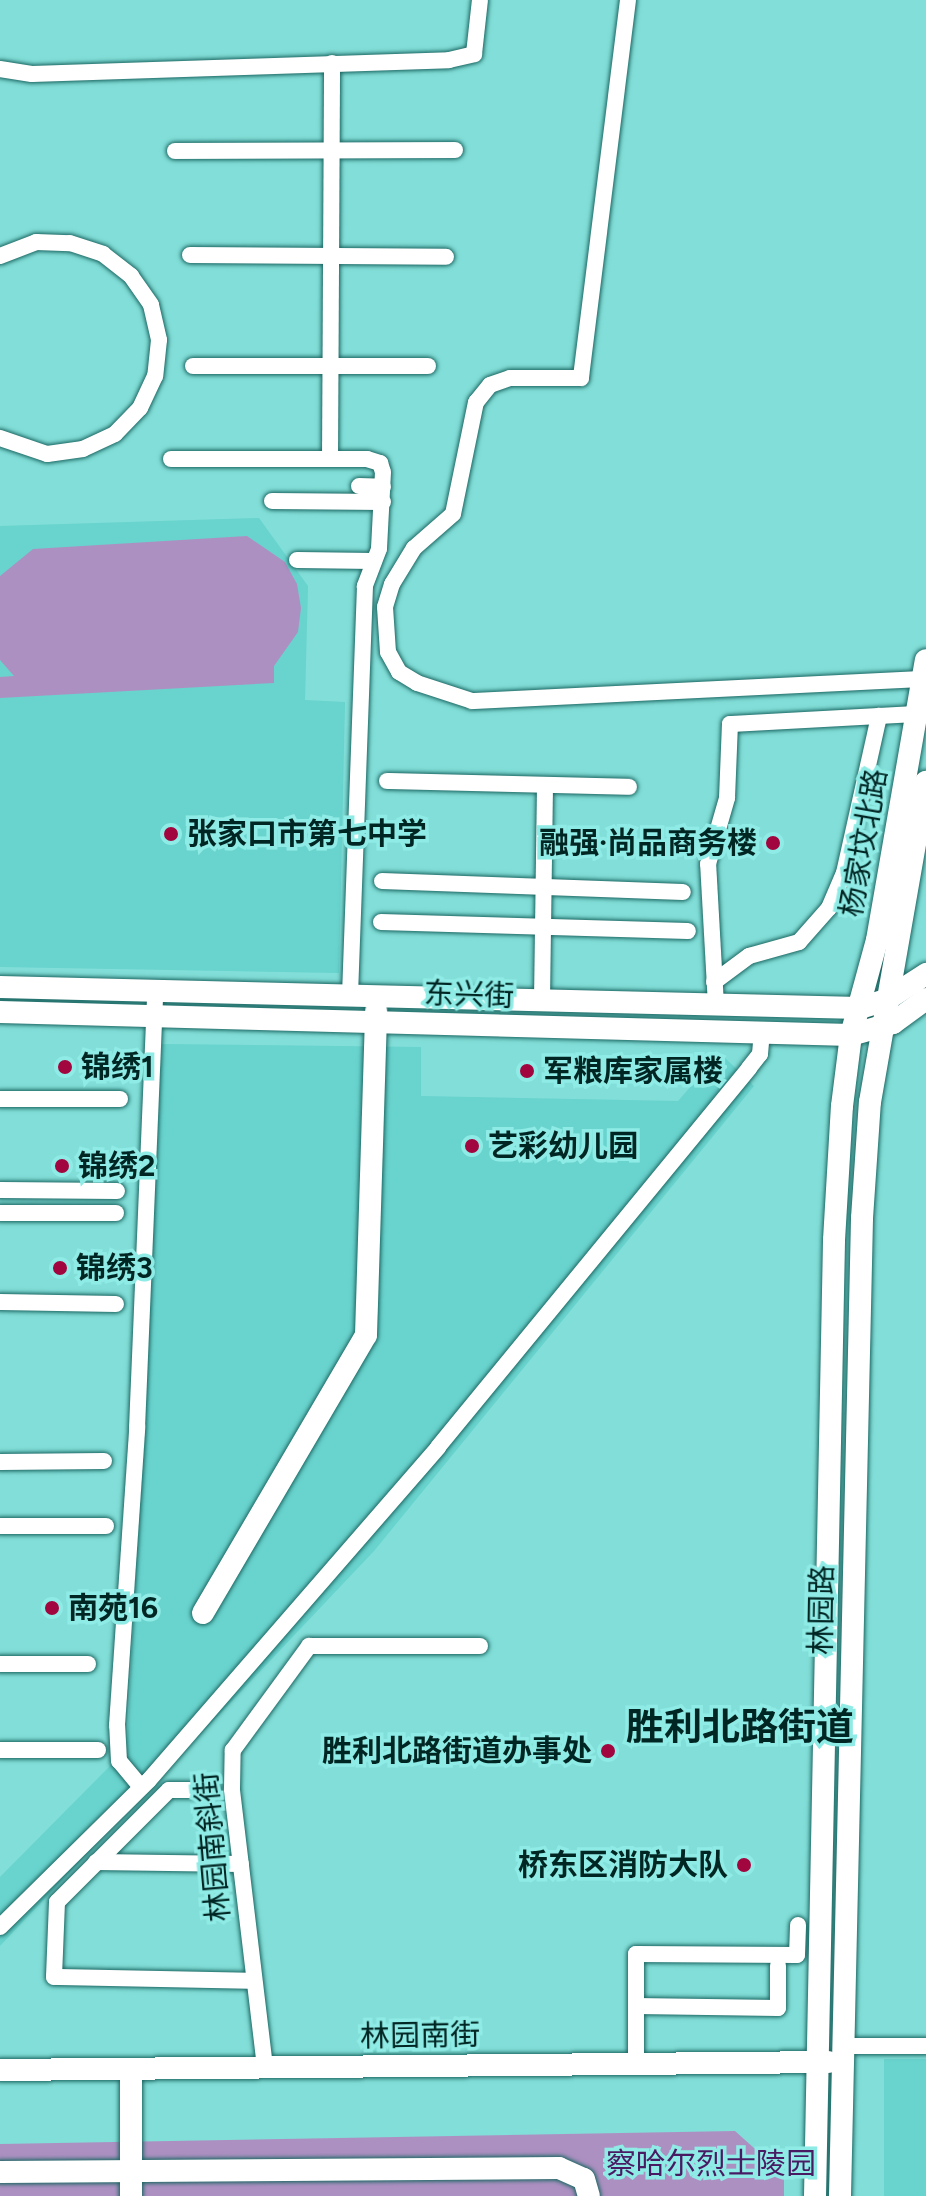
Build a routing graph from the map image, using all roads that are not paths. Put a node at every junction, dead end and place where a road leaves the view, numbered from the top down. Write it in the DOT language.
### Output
graph roads {
  1 [pos="480,0"];
  2 [pos="628,0"];
  3 [pos="332,63"];
  4 [pos="0,69"];
  5 [pos="330,150"];
  6 [pos="455,150"];
  7 [pos="175,151"];
  8 [pos="190,255"];
  9 [pos="330,255"];
  10 [pos="0,256"];
  11 [pos="446,257"];
  12 [pos="330,365"];
  13 [pos="193,366"];
  14 [pos="428,366"];
  15 [pos="0,438"];
  16 [pos="171,459"];
  17 [pos="330,459"];
  18 [pos="359,486"];
  19 [pos="383,495"];
  20 [pos="272,501"];
  21 [pos="297,560"];
  22 [pos="374,561"];
  23 [pos="924,670"];
  24 [pos="917,714"];
  25 [pos="879,716"];
  26 [pos="387,781"];
  27 [pos="926,782"];
  28 [pos="545,785"];
  29 [pos="629,787"];
  30 [pos="917,834"];
  31 [pos="926,870"];
  32 [pos="382,881"];
  33 [pos="543,888"];
  34 [pos="683,892"];
  35 [pos="381,922"];
  36 [pos="543,927"];
  37 [pos="688,931"];
  38 [pos="926,974"];
  39 [pos="0,987"];
  40 [pos="155,991"];
  41 [pos="715,993"];
  42 [pos="350,997"];
  43 [pos="376,998"];
  44 [pos="926,999"];
  45 [pos="886,1000"];
  46 [pos="542,1001"];
  47 [pos="860,1008"];
  48 [pos="0,1012"];
  49 [pos="153,1016"];
  50 [pos="376,1022"];
  51 [pos="882,1028"];
  52 [pos="762,1033"];
  53 [pos="851,1035"];
  54 [pos="872,1088"];
  55 [pos="0,1099"];
  56 [pos="120,1099"];
  57 [pos="0,1190"];
  58 [pos="117,1191"];
  59 [pos="0,1213"];
  60 [pos="116,1213"];
  61 [pos="0,1302"];
  62 [pos="116,1304"];
  63 [pos="104,1461"];
  64 [pos="0,1462"];
  65 [pos="0,1526"];
  66 [pos="106,1526"];
  67 [pos="203,1613"];
  68 [pos="480,1646"];
  69 [pos="0,1664"];
  70 [pos="88,1664"];
  71 [pos="0,1750"];
  72 [pos="98,1750"];
  73 [pos="141,1787"];
  74 [pos="212,1790"];
  75 [pos="96,1862"];
  76 [pos="241,1864"];
  77 [pos="798,1925"];
  78 [pos="0,1927"];
  79 [pos="778,1966"];
  80 [pos="254,1981"];
  81 [pos="636,2006"];
  82 [pos="926,2046"];
  83 [pos="842,2054"];
  84 [pos="816,2061"];
  85 [pos="636,2063"];
  86 [pos="265,2067"];
  87 [pos="3,2068"];
  88 [pos="131,2069"];
  89 [pos="131,2171"];
  90 [pos="0,2172"];
  91 [pos="131,2196"];
  92 [pos="589,2196"];
  93 [pos="815,2196"];
  94 [pos="840,2196"];
  1 -- 3 [label="street"];
  2 -- 23 [label="street"];
  3 -- 4 [label="street"];
  3 -- 5 [label="street"];
  5 -- 6 [label="street"];
  5 -- 7 [label="street"];
  5 -- 9 [label="street"];
  8 -- 9 [label="street"];
  9 -- 11 [label="street"];
  9 -- 12 [label="street"];
  10 -- 15 [label="street"];
  12 -- 13 [label="street"];
  12 -- 14 [label="street"];
  12 -- 17 [label="street"];
  16 -- 17 [label="street"];
  17 -- 19 [label="street"];
  18 -- 19 [label="street"];
  19 -- 20 [label="street"];
  19 -- 22 [label="street"];
  21 -- 22 [label="street"];
  22 -- 42 [label="street"];
  23 -- 24 [label="main road, 杨家坟北路"];
  24 -- 25 [label="street"];
  24 -- 47 [label="main road, 杨家坟北路"];
  25 -- 41 [label="street"];
  25 -- 41 [label="street"];
  26 -- 28 [label="street"];
  27 -- 30 [label="main road, 杨家坟北路"];
  28 -- 29 [label="street"];
  28 -- 33 [label="street"];
  30 -- 31 [label="main road"];
  30 -- 45 [label="main road, 杨家坟北路"];
  32 -- 33 [label="street"];
  33 -- 34 [label="street"];
  33 -- 36 [label="street"];
  35 -- 36 [label="street"];
  36 -- 37 [label="street"];
  36 -- 46 [label="street"];
  38 -- 45 [label="main road, 东兴街"];
  39 -- 40 [label="main road, 东兴街"];
  40 -- 42 [label="main road, 东兴街"];
  40 -- 49 [label="street"];
  41 -- 46 [label="main road, 东兴街"];
  41 -- 47 [label="main road, 东兴街"];
  42 -- 43 [label="main road, 东兴街"];
  43 -- 46 [label="main road, 东兴街"];
  43 -- 50 [label="main road"];
  44 -- 51 [label="main road, 东兴街"];
  44 -- 54 [label="main road"];
  45 -- 47 [label="main road, 东兴街"];
  45 -- 51 [label="main road, 杨家坟北路"];
  47 -- 53 [label="main road, 杨家坟北路"];
  48 -- 49 [label="main road, 东兴街"];
  49 -- 50 [label="main road, 东兴街"];
  49 -- 73 [label="street"];
  50 -- 52 [label="main road, 东兴街"];
  50 -- 67 [label="main road"];
  51 -- 53 [label="main road, 东兴街"];
  51 -- 54 [label="main road, 林园路"];
  52 -- 53 [label="main road, 东兴街"];
  52 -- 73 [label="street"];
  53 -- 84 [label="main road, 林园路"];
  54 -- 83 [label="main road, 林园路"];
  55 -- 56 [label="street"];
  57 -- 58 [label="street"];
  59 -- 60 [label="street"];
  61 -- 62 [label="street"];
  63 -- 64 [label="street"];
  65 -- 66 [label="street"];
  68 -- 76 [label="street, 林园南斜街"];
  69 -- 70 [label="street"];
  71 -- 72 [label="street"];
  73 -- 78 [label="street"];
  74 -- 75 [label="street"];
  75 -- 76 [label="street"];
  75 -- 80 [label="street"];
  76 -- 80 [label="street, 林园南斜街"];
  77 -- 81 [label="street"];
  79 -- 81 [label="street"];
  80 -- 86 [label="street, 林园南斜街"];
  81 -- 85 [label="street"];
  82 -- 83 [label="street"];
  83 -- 84 [label="main road, 林园南街"];
  83 -- 94 [label="main road, 林园路"];
  84 -- 85 [label="main road, 林园南街"];
  84 -- 93 [label="main road, 林园路"];
  85 -- 86 [label="main road, 林园南街"];
  86 -- 88 [label="main road, 林园南街"];
  87 -- 88 [label="main road, 林园南街"];
  88 -- 89 [label="main road"];
  89 -- 90 [label="main road"];
  89 -- 91 [label="main road"];
  89 -- 92 [label="main road"];
}
